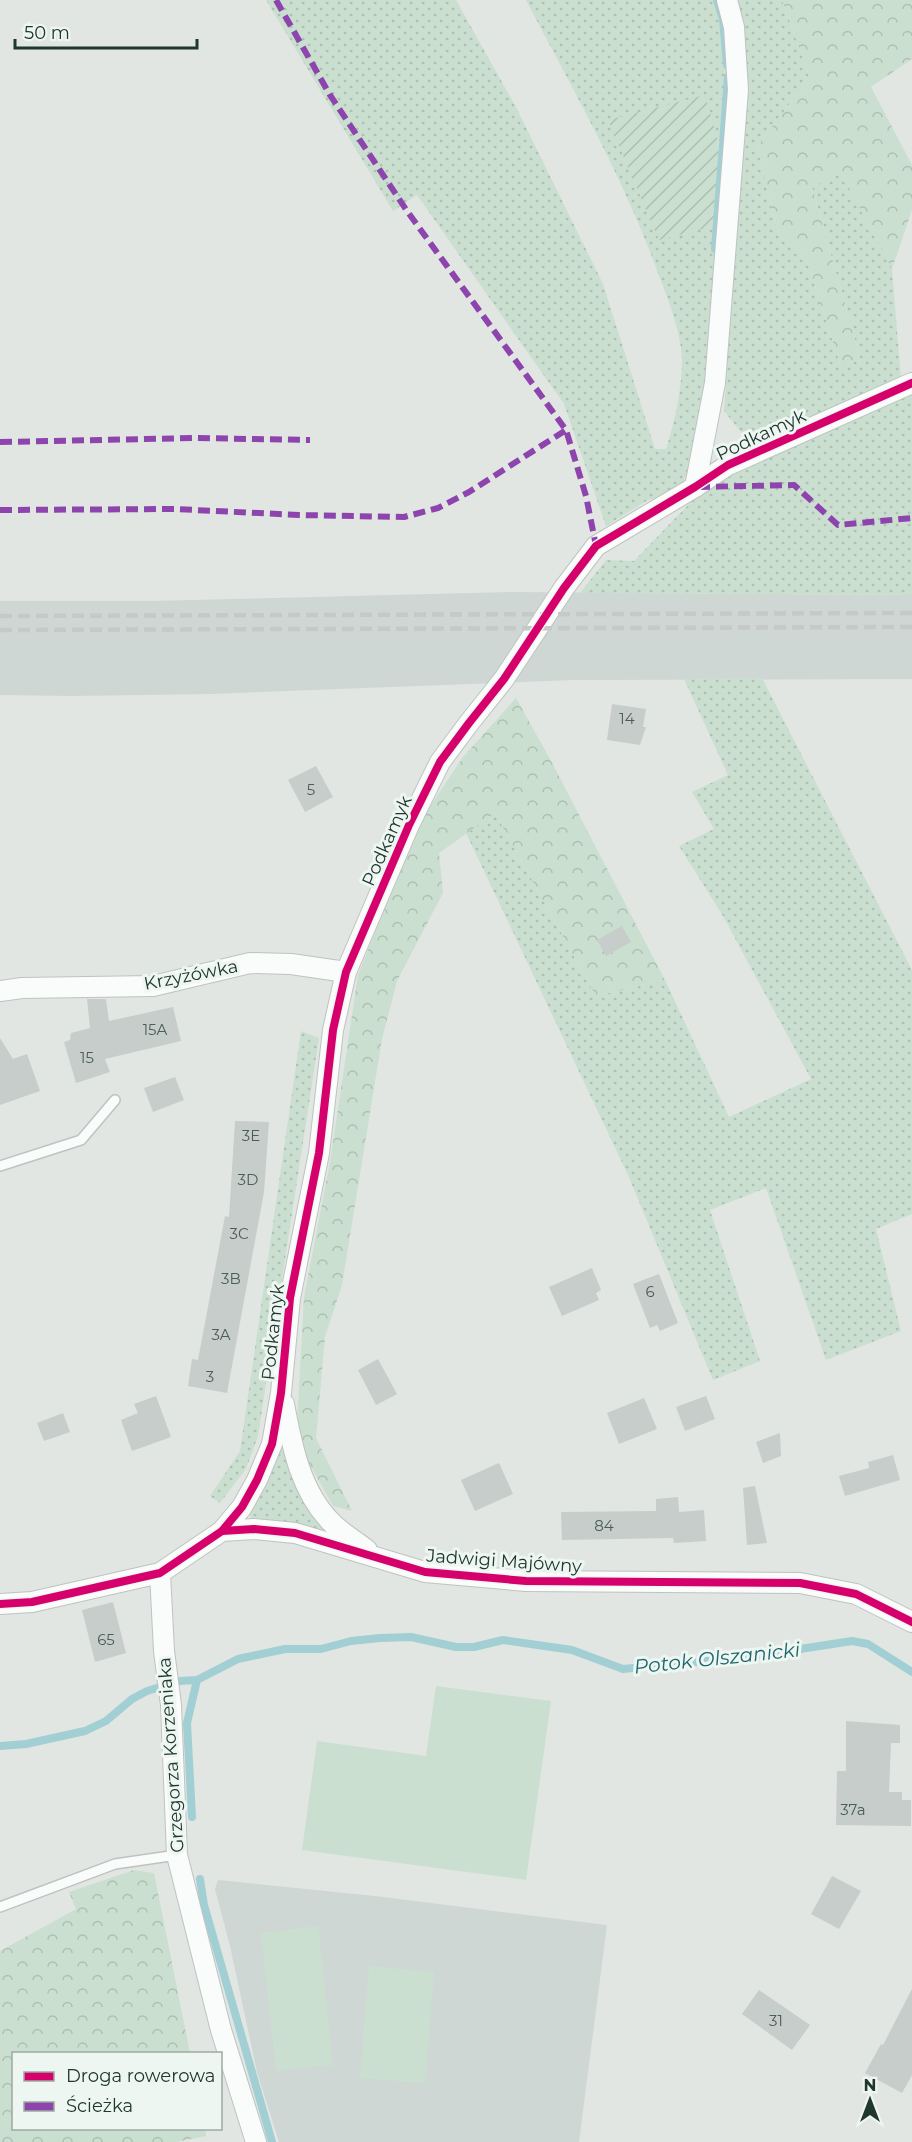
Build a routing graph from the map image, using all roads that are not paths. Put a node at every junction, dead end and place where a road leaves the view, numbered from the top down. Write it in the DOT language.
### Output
graph roads {
  1 [pos="727,0"];
  2 [pos="912,383"];
  3 [pos="695,487"];
  4 [pos="346,972"];
  5 [pos="0,991"];
  6 [pos="115,1100"];
  7 [pos="0,1166"];
  8 [pos="281,1393"];
  9 [pos="222,1531"];
  10 [pos="379,1558"];
  11 [pos="160,1573"];
  12 [pos="0,1604"];
  13 [pos="912,1622"];
  14 [pos="177,1855"];
  15 [pos="0,1907"];
  16 [pos="256,2142"];
  1 -- 3 [label="street, Podkamyk"];
  2 -- 3 [label="street, Podkamyk"];
  3 -- 4 [label="street, Podkamyk"];
  4 -- 5 [label="street, Krzyżówka"];
  4 -- 8 [label="street, Podkamyk"];
  6 -- 7 [label="lane"];
  8 -- 9 [label="street, Podkamyk"];
  8 -- 10 [label="street, Podkamyk"];
  9 -- 10 [label="street, Jadwigi Majówny"];
  9 -- 11 [label="street"];
  10 -- 13 [label="street, Jadwigi Majówny"];
  11 -- 12 [label="street"];
  11 -- 14 [label="street, Grzegorza Korzeniaka"];
  14 -- 15 [label="lane"];
  14 -- 16 [label="street, Grzegorza Korzeniaka"];
}
